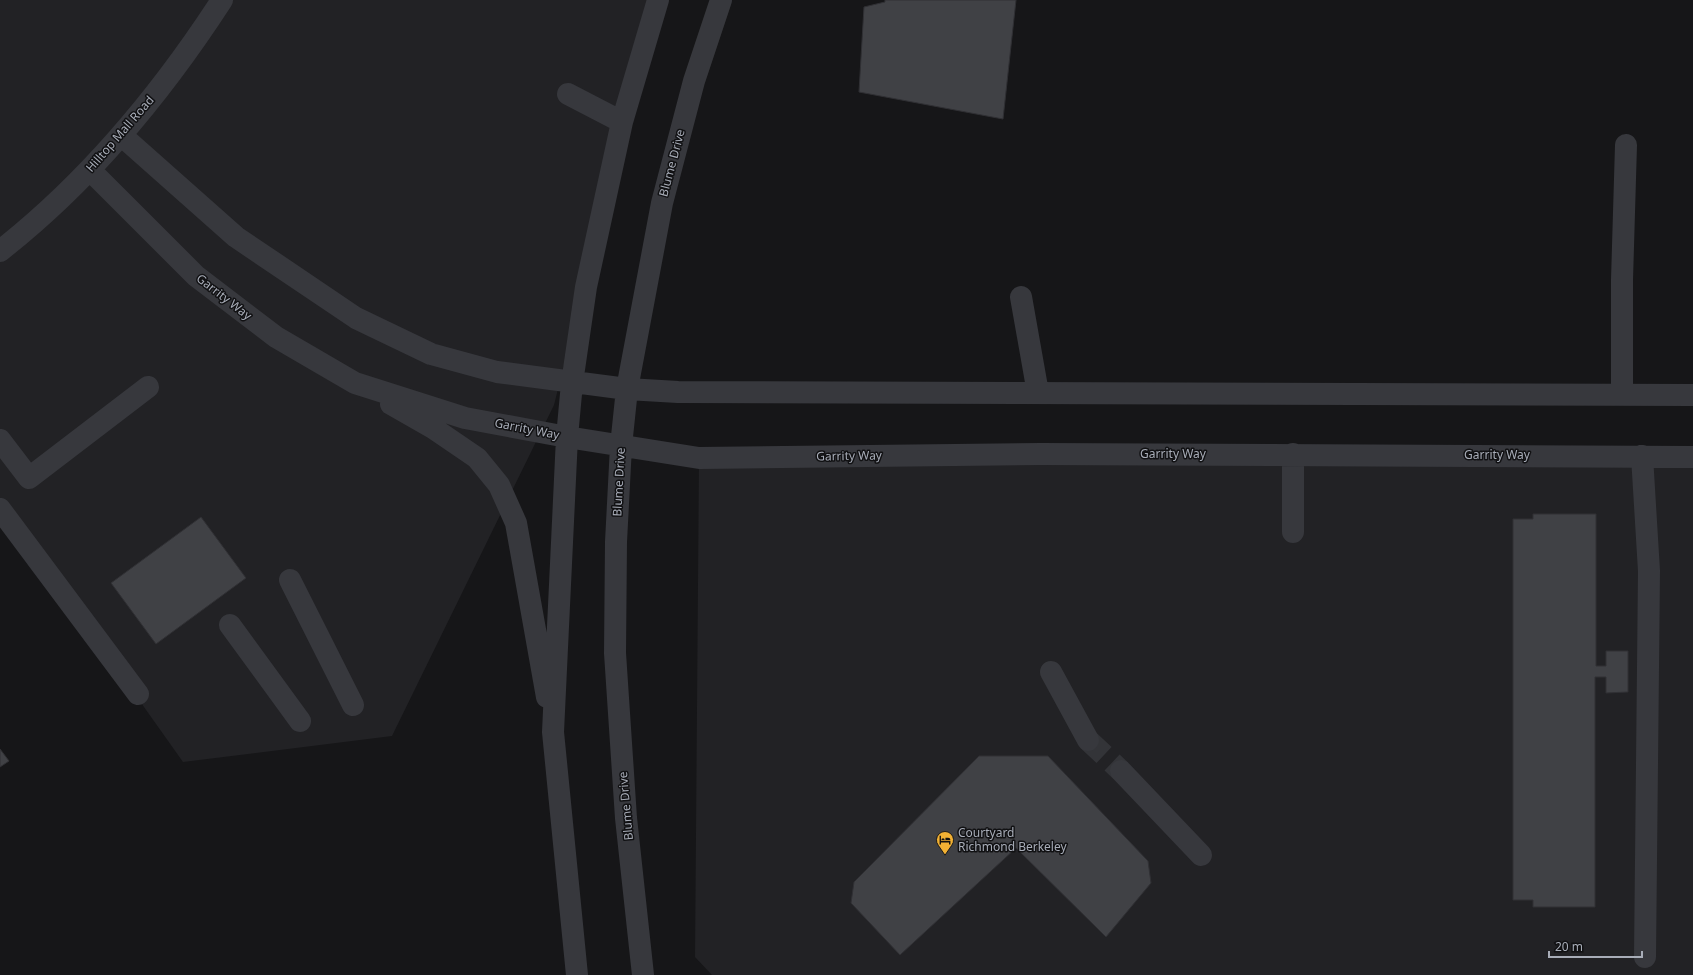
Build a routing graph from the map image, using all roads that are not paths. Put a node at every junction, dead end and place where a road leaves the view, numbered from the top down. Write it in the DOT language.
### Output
graph roads {
  1 [pos="222,0"];
  2 [pos="658,0"];
  3 [pos="721,0"];
  4 [pos="568,94"];
  5 [pos="622,122"];
  6 [pos="121,135"];
  7 [pos="1626,145"];
  8 [pos="90,170"];
  9 [pos="0,251"];
  10 [pos="1021,297"];
  11 [pos="355,383"];
  12 [pos="572,383"];
  13 [pos="148,387"];
  14 [pos="627,389"];
  15 [pos="1038,393"];
  16 [pos="1622,394"];
  17 [pos="1693,395"];
  18 [pos="567,437"];
  19 [pos="0,440"];
  20 [pos="621,446"];
  21 [pos="1293,454"];
  22 [pos="1642,456"];
  23 [pos="1693,457"];
  24 [pos="0,509"];
  25 [pos="1293,532"];
  26 [pos="290,580"];
  27 [pos="230,625"];
  28 [pos="1051,672"];
  29 [pos="138,694"];
  30 [pos="353,705"];
  31 [pos="300,721"];
  32 [pos="553,732"];
  33 [pos="1088,740"];
  34 [pos="1121,771"];
  35 [pos="1202,855"];
  36 [pos="1645,956"];
  37 [pos="577,975"];
  38 [pos="643,975"];
  1 -- 6 [label="street, Hilltop Mall Road"];
  2 -- 5 [label="street"];
  3 -- 14 [label="street, Blume Drive"];
  4 -- 5 [label="street"];
  5 -- 12 [label="street"];
  6 -- 8 [label="street, Hilltop Mall Road"];
  6 -- 12 [label="street"];
  7 -- 16 [label="street"];
  8 -- 9 [label="street, Hilltop Mall Road"];
  8 -- 11 [label="street, Garrity Way"];
  10 -- 15 [label="street"];
  11 -- 18 [label="street, Garrity Way"];
  11 -- 32 [label="street"];
  12 -- 14 [label="street"];
  12 -- 18 [label="street"];
  13 -- 19 [label="street"];
  14 -- 15 [label="street"];
  14 -- 20 [label="street, Blume Drive"];
  15 -- 16 [label="street"];
  16 -- 17 [label="street"];
  18 -- 20 [label="street, Garrity Way"];
  18 -- 32 [label="street"];
  20 -- 21 [label="street, Garrity Way"];
  20 -- 38 [label="street, Blume Drive"];
  21 -- 22 [label="street, Garrity Way"];
  21 -- 25 [label="street"];
  22 -- 23 [label="street, Garrity Way"];
  22 -- 36 [label="street"];
  24 -- 29 [label="street"];
  26 -- 30 [label="street"];
  27 -- 31 [label="street"];
  28 -- 33 [label="street"];
  32 -- 37 [label="street"];
  34 -- 35 [label="street"];
}
